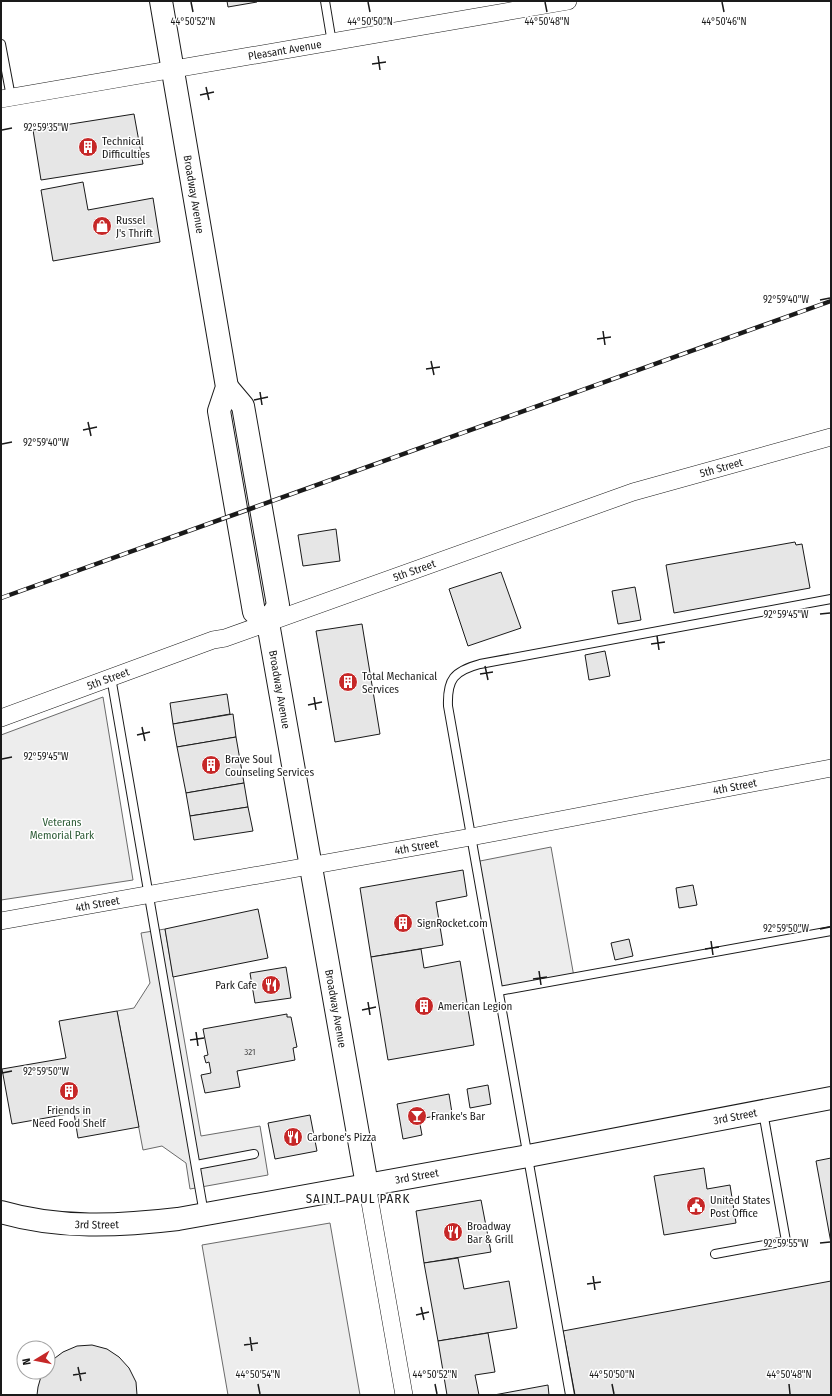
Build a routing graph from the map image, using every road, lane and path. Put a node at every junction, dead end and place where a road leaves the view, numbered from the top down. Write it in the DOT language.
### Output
graph roads {
  1 [pos="161,1"];
  2 [pos="325,1"];
  3 [pos="568,1"];
  4 [pos="332,43"];
  5 [pos="1,44"];
  6 [pos="173,69"];
  7 [pos="6,98"];
  8 [pos="831,437"];
  9 [pos="831,599"];
  10 [pos="268,623"];
  11 [pos="111,677"];
  12 [pos="1,718"];
  13 [pos="831,768"];
  14 [pos="470,837"];
  15 [pos="310,865"];
  16 [pos="148,893"];
  17 [pos="1,921"];
  18 [pos="831,931"];
  19 [pos="499,991"];
  20 [pos="831,1098"];
  21 [pos="763,1111"];
  22 [pos="254,1154"];
  23 [pos="528,1156"];
  24 [pos="196,1166"];
  25 [pos="367,1185"];
  26 [pos="1,1212"];
  27 [pos="204,1214"];
  28 [pos="715,1254"];
  29 [pos="404,1395"];
  30 [pos="570,1395"];
  1 -- 6 [label="street, Broadway Avenue"];
  2 -- 4 [label="lane"];
  3 -- 4 [label="street, Pleasant Avenue"];
  4 -- 6 [label="street, Pleasant Avenue"];
  5 -- 7 [label="lane"];
  6 -- 7 [label="street, Pleasant Avenue"];
  6 -- 10 [label="street, Broadway Avenue"];
  8 -- 10 [label="street, 5th Street"];
  9 -- 14 [label="lane"];
  10 -- 11 [label="street, 5th Street"];
  10 -- 15 [label="street, Broadway Avenue"];
  11 -- 12 [label="street, 5th Street"];
  11 -- 16 [label="lane"];
  13 -- 14 [label="street, 4th Street"];
  14 -- 15 [label="street, 4th Street"];
  14 -- 19 [label="lane"];
  15 -- 16 [label="street, 4th Street"];
  15 -- 25 [label="street, Broadway Avenue"];
  16 -- 17 [label="street, 4th Street"];
  16 -- 24 [label="lane"];
  18 -- 19 [label="lane"];
  19 -- 23 [label="lane"];
  20 -- 21 [label="street, 3rd Street"];
  21 -- 23 [label="street, 3rd Street"];
  21 -- 28 [label="lane"];
  22 -- 24 [label="lane"];
  23 -- 25 [label="street, 3rd Street"];
  23 -- 30 [label="lane"];
  24 -- 27 [label="lane"];
  25 -- 27 [label="street, 3rd Street"];
  25 -- 29 [label="street, Broadway Avenue"];
  26 -- 27 [label="street, 3rd Street"];
}
